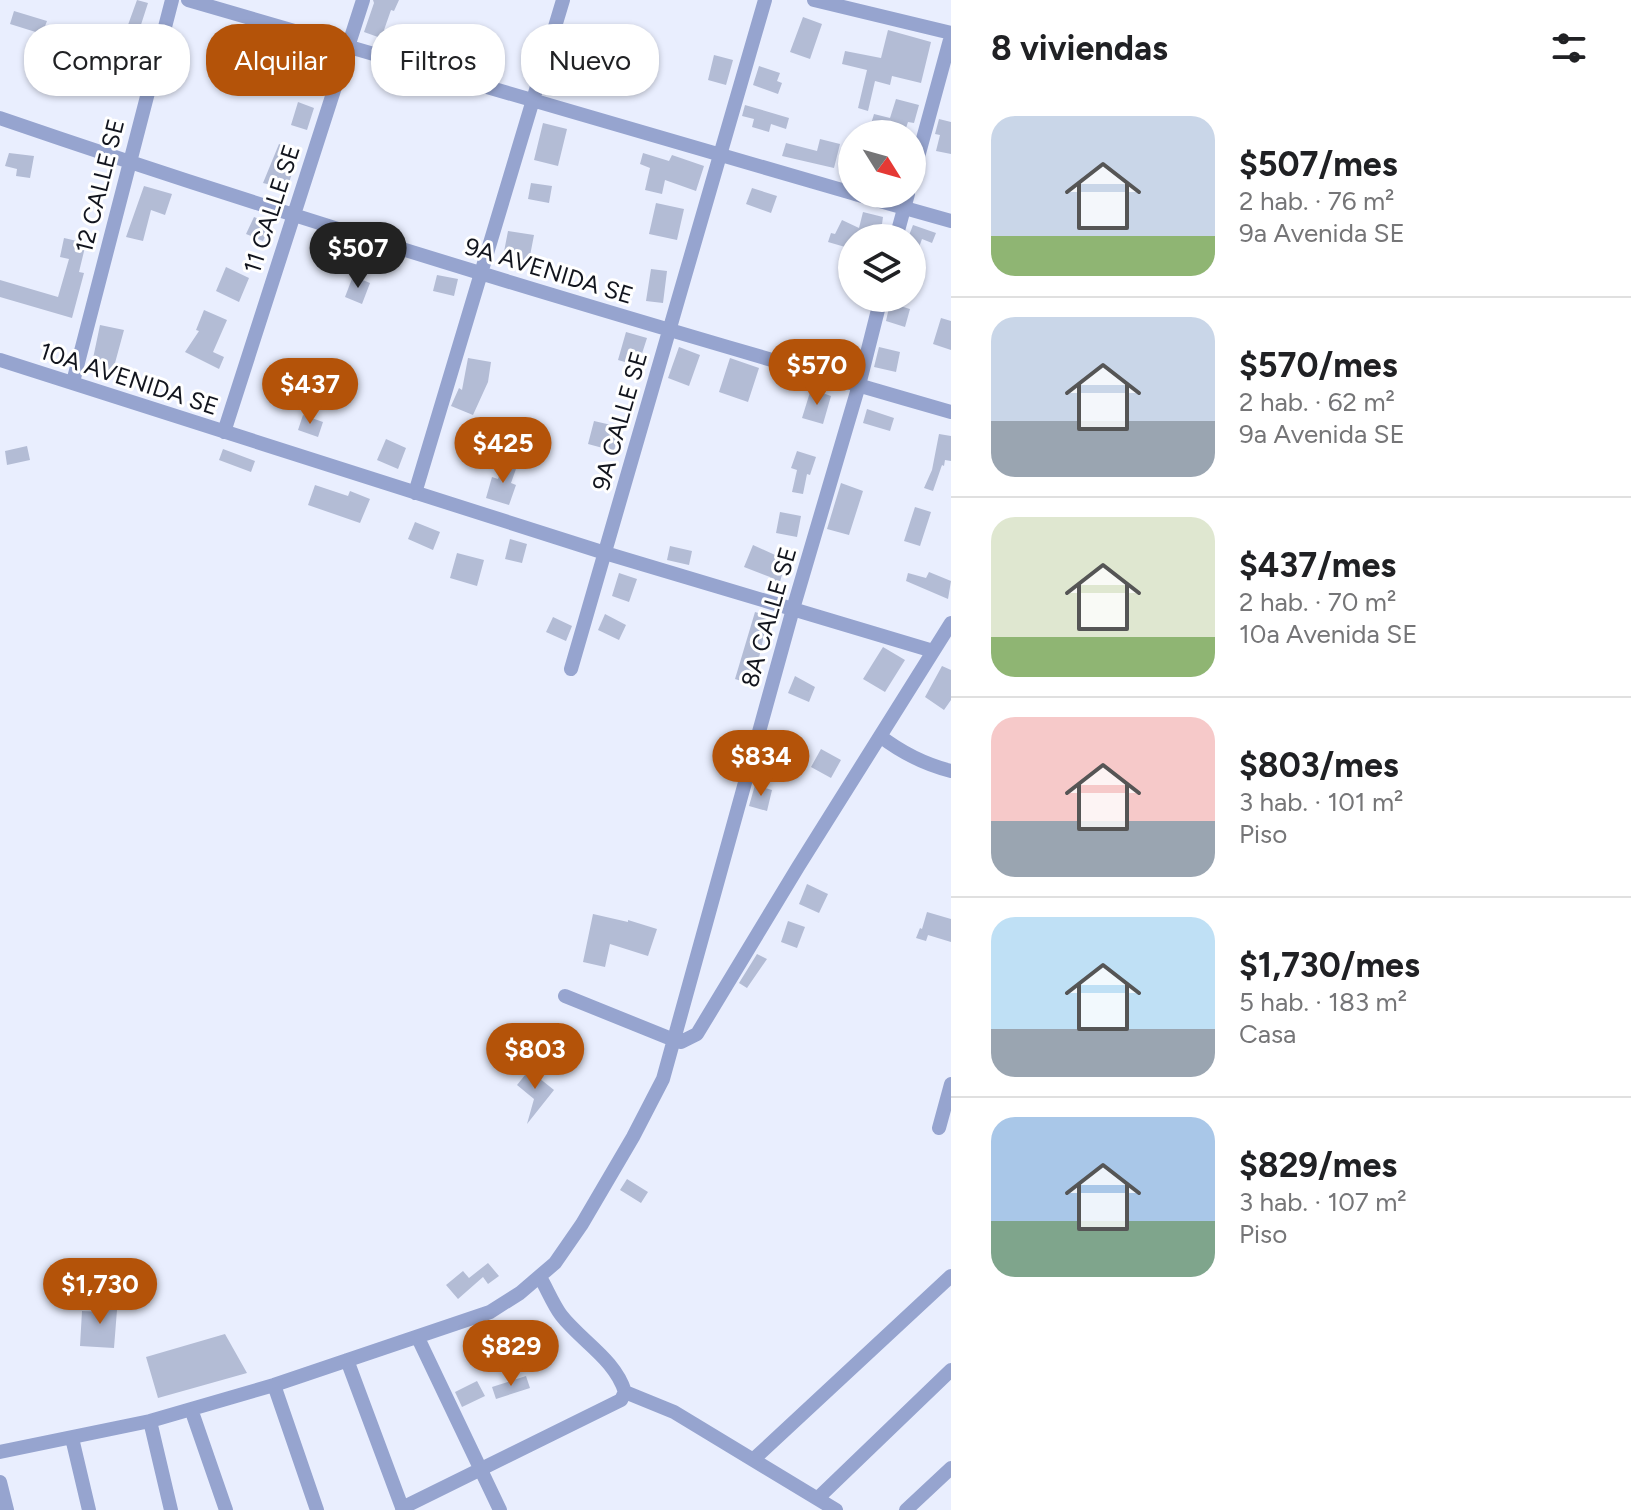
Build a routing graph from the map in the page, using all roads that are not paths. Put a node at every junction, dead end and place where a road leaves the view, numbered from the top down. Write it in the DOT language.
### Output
graph roads {
  1 [pos="172,0"];
  2 [pos="188,0"];
  3 [pos="363,0"];
  4 [pos="563,0"];
  5 [pos="765,0"];
  6 [pos="814,0"];
  7 [pos="270,24"];
  8 [pos="355,25"];
  9 [pos="951,35"];
  10 [pos="355,49"];
  11 [pos="332,96"];
  12 [pos="532,100"];
  13 [pos="0,118"];
  14 [pos="926,127"];
  15 [pos="720,155"];
  16 [pos="128,162"];
  17 [pos="838,190"];
  18 [pos="922,208"];
  19 [pos="293,216"];
  20 [pos="951,221"];
  21 [pos="481,273"];
  22 [pos="877,312"];
  23 [pos="669,331"];
  24 [pos="0,360"];
  25 [pos="73,382"];
  26 [pos="859,385"];
  27 [pos="951,412"];
  28 [pos="224,432"];
  29 [pos="415,493"];
  30 [pos="605,553"];
  31 [pos="793,609"];
  32 [pos="951,623"];
  33 [pos="933,651"];
  34 [pos="571,669"];
  35 [pos="880,736"];
  36 [pos="951,771"];
  37 [pos="565,996"];
  38 [pos="674,1040"];
  39 [pos="951,1084"];
  40 [pos="939,1128"];
  41 [pos="951,1276"];
  42 [pos="540,1277"];
  43 [pos="418,1338"];
  44 [pos="347,1360"];
  45 [pos="951,1370"];
  46 [pos="274,1385"];
  47 [pos="625,1392"];
  48 [pos="191,1409"];
  49 [pos="150,1421"];
  50 [pos="72,1438"];
  51 [pos="0,1452"];
  52 [pos="754,1459"];
  53 [pos="951,1468"];
  54 [pos="480,1469"];
  55 [pos="0,1482"];
  56 [pos="818,1498"];
  57 [pos="402,1509"];
  58 [pos="7,1510"];
  59 [pos="89,1510"];
  60 [pos="171,1510"];
  61 [pos="226,1510"];
  62 [pos="317,1510"];
  63 [pos="500,1510"];
  64 [pos="836,1510"];
  65 [pos="906,1510"];
  1 -- 16 [label="street, 12 CALLE SE"];
  2 -- 7 [label="street"];
  3 -- 8 [label="street, 11 CALLE SE"];
  4 -- 12 [label="street"];
  5 -- 15 [label="street, 9A CALLE SE"];
  6 -- 9 [label="street"];
  9 -- 14 [label="street"];
  10 -- 12 [label="street"];
  11 -- 19 [label="street, 11 CALLE SE"];
  12 -- 15 [label="street"];
  12 -- 21 [label="street"];
  13 -- 16 [label="street, 9A AVENIDA SE"];
  15 -- 17 [label="street"];
  15 -- 23 [label="street, 9A CALLE SE"];
  16 -- 19 [label="street, 9A AVENIDA SE"];
  16 -- 25 [label="street, 12 CALLE SE"];
  18 -- 20 [label="street"];
  19 -- 21 [label="street, 9A AVENIDA SE"];
  19 -- 28 [label="street, 11 CALLE SE"];
  21 -- 23 [label="street, 9A AVENIDA SE"];
  21 -- 29 [label="street"];
  22 -- 26 [label="street, 8A CALLE SE"];
  23 -- 26 [label="street, 9A AVENIDA SE"];
  23 -- 30 [label="street, 9A CALLE SE"];
  24 -- 25 [label="street, 10A AVENIDA SE"];
  25 -- 28 [label="street, 10A AVENIDA SE"];
  26 -- 27 [label="street, 9A AVENIDA SE"];
  26 -- 31 [label="street, 8A CALLE SE"];
  28 -- 29 [label="street, 10A AVENIDA SE"];
  29 -- 30 [label="street, 10A AVENIDA SE"];
  30 -- 31 [label="street, 10A AVENIDA SE"];
  30 -- 34 [label="street, 9A CALLE SE"];
  31 -- 33 [label="street, 10A AVENIDA SE"];
  31 -- 38 [label="street, 8A CALLE SE"];
  32 -- 33 [label="street"];
  33 -- 35 [label="street"];
  35 -- 36 [label="street"];
  35 -- 38 [label="street"];
  37 -- 38 [label="street"];
  38 -- 42 [label="street, 8A CALLE SE"];
  39 -- 40 [label="street"];
  41 -- 52 [label="street"];
  42 -- 43 [label="street, 8A CALLE SE"];
  42 -- 47 [label="street"];
  43 -- 44 [label="street, 8A CALLE SE"];
  43 -- 54 [label="street"];
  44 -- 46 [label="street, 8A CALLE SE"];
  44 -- 57 [label="street"];
  45 -- 56 [label="street"];
  46 -- 48 [label="street, 8A CALLE SE"];
  46 -- 62 [label="street"];
  47 -- 52 [label="street"];
  47 -- 54 [label="street"];
  48 -- 49 [label="street, 8A CALLE SE"];
  48 -- 61 [label="street"];
  49 -- 50 [label="street, 8A CALLE SE"];
  49 -- 60 [label="street"];
  50 -- 51 [label="street, 8A CALLE SE"];
  50 -- 59 [label="street"];
  52 -- 56 [label="street"];
  53 -- 65 [label="street"];
  54 -- 57 [label="street"];
  54 -- 63 [label="street"];
  55 -- 58 [label="street"];
  56 -- 64 [label="street"];
}
